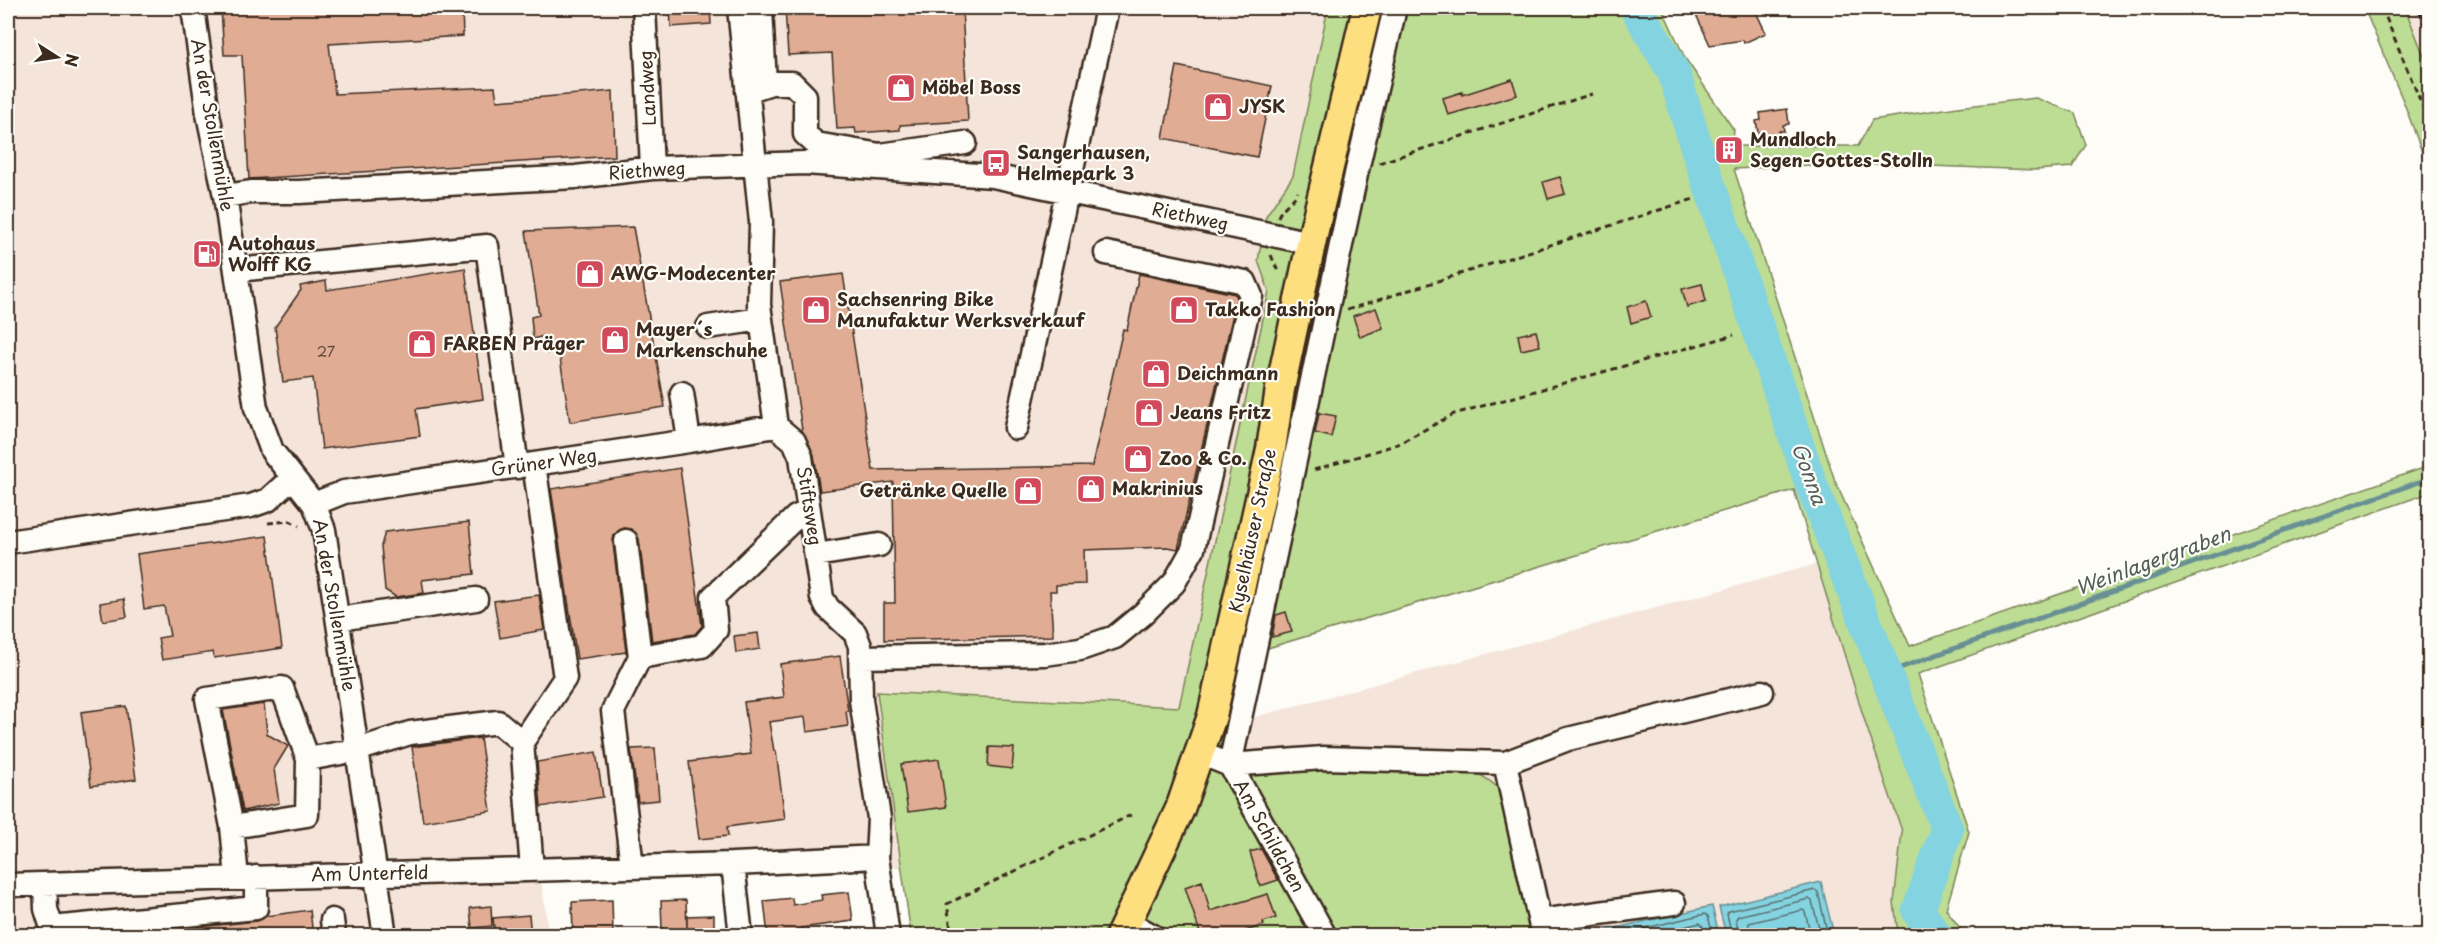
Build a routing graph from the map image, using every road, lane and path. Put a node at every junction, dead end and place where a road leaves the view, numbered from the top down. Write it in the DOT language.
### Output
graph roads {
  1 [pos="193,8"];
  2 [pos="644,8"];
  3 [pos="738,8"];
  4 [pos="761,8"];
  5 [pos="1107,8"];
  6 [pos="1367,8"];
  7 [pos="1395,8"];
  8 [pos="2382,8"];
  9 [pos="756,88"];
  10 [pos="1592,94"];
  11 [pos="2430,124"];
  12 [pos="965,143"];
  13 [pos="879,161"];
  14 [pos="755,165"];
  15 [pos="652,168"];
  16 [pos="1357,170"];
  17 [pos="1302,185"];
  18 [pos="1069,191"];
  19 [pos="225,196"];
  20 [pos="1697,198"];
  21 [pos="1273,234"];
  22 [pos="1313,236"];
  23 [pos="1343,237"];
  24 [pos="1106,253"];
  25 [pos="236,270"];
  26 [pos="1280,284"];
  27 [pos="1326,317"];
  28 [pos="761,319"];
  29 [pos="708,327"];
  30 [pos="1734,335"];
  31 [pos="682,393"];
  32 [pos="776,426"];
  33 [pos="1016,428"];
  34 [pos="689,441"];
  35 [pos="525,465"];
  36 [pos="1279,474"];
  37 [pos="292,478"];
  38 [pos="314,504"];
  39 [pos="809,511"];
  40 [pos="267,523"];
  41 [pos="303,532"];
  42 [pos="626,541"];
  43 [pos="8,542"];
  44 [pos="879,545"];
  45 [pos="816,555"];
  46 [pos="476,599"];
  47 [pos="338,620"];
  48 [pos="640,657"];
  49 [pos="861,657"];
  50 [pos="1762,692"];
  51 [pos="522,742"];
  52 [pos="357,750"];
  53 [pos="1200,753"];
  54 [pos="308,759"];
  55 [pos="1505,763"];
  56 [pos="1230,765"];
  57 [pos="1131,815"];
  58 [pos="232,827"];
  59 [pos="877,857"];
  60 [pos="733,864"];
  61 [pos="632,867"];
  62 [pos="532,870"];
  63 [pos="376,875"];
  64 [pos="247,878"];
  65 [pos="45,884"];
  66 [pos="8,885"];
  67 [pos="1674,903"];
  68 [pos="1542,928"];
  69 [pos="1124,929"];
  70 [pos="385,936"];
  71 [pos="741,936"];
  72 [pos="888,936"];
  73 [pos="952,936"];
  74 [pos="1153,936"];
  75 [pos="1325,936"];
  1 -- 19 [label="street, An der Stollenmühle"];
  2 -- 15 [label="street, Landweg"];
  3 -- 9 [label="street"];
  4 -- 9 [label="street"];
  5 -- 18 [label="street"];
  6 -- 22 [label="main road, Kyselhäuser Straße"];
  7 -- 16 [label="street"];
  8 -- 11 [label="path"];
  9 -- 13 [label="street"];
  9 -- 14 [label="street"];
  10 -- 16 [label="path"];
  12 -- 13 [label="street"];
  13 -- 14 [label="street, Riethweg"];
  13 -- 18 [label="street, Riethweg"];
  14 -- 15 [label="street, Riethweg"];
  14 -- 28 [label="street"];
  15 -- 19 [label="street, Riethweg"];
  16 -- 23 [label="street"];
  17 -- 21 [label="path"];
  18 -- 21 [label="street, Riethweg"];
  18 -- 33 [label="street"];
  19 -- 25 [label="street, An der Stollenmühle"];
  20 -- 27 [label="path"];
  21 -- 22 [label="street, Riethweg"];
  21 -- 26 [label="path"];
  22 -- 23 [label="street, Riethweg"];
  22 -- 36 [label="main road, Kyselhäuser Straße"];
  23 -- 27 [label="street"];
  24 -- 49 [label="street"];
  25 -- 35 [label="street"];
  25 -- 37 [label="street, An der Stollenmühle"];
  27 -- 36 [label="street"];
  28 -- 29 [label="street"];
  28 -- 32 [label="street"];
  30 -- 36 [label="path"];
  31 -- 34 [label="street"];
  32 -- 34 [label="street, Grüner Weg"];
  32 -- 39 [label="street, Stiftsweg"];
  34 -- 35 [label="street, Grüner Weg"];
  35 -- 38 [label="street, Grüner Weg"];
  35 -- 51 [label="street"];
  36 -- 53 [label="main road, Kyselhäuser Straße"];
  36 -- 56 [label="street"];
  37 -- 38 [label="street, An der Stollenmühle"];
  37 -- 43 [label="street"];
  38 -- 47 [label="street, An der Stollenmühle"];
  39 -- 45 [label="street, Stiftsweg"];
  39 -- 48 [label="street"];
  40 -- 41 [label="path"];
  42 -- 48 [label="street"];
  44 -- 45 [label="street"];
  45 -- 49 [label="street, Stiftsweg"];
  46 -- 47 [label="street"];
  47 -- 52 [label="street, An der Stollenmühle"];
  48 -- 61 [label="street"];
  49 -- 59 [label="street, Stiftsweg"];
  50 -- 55 [label="street"];
  51 -- 52 [label="street"];
  51 -- 62 [label="street"];
  52 -- 54 [label="street"];
  52 -- 63 [label="street, An der Stollenmühle"];
  53 -- 56 [label="street, Am Schildchen"];
  53 -- 69 [label="main road, Kyselhäuser Straße"];
  54 -- 58 [label="street"];
  54 -- 58 [label="street"];
  55 -- 56 [label="street"];
  55 -- 68 [label="street"];
  56 -- 75 [label="street, Am Schildchen"];
  57 -- 73 [label="path"];
  58 -- 64 [label="street"];
  59 -- 60 [label="street, Am Unterfeld"];
  59 -- 72 [label="street"];
  60 -- 61 [label="street, Am Unterfeld"];
  60 -- 71 [label="street"];
  61 -- 62 [label="street, Am Unterfeld"];
  62 -- 63 [label="street, Am Unterfeld"];
  63 -- 64 [label="street, Am Unterfeld"];
  63 -- 70 [label="street, An der Stollenmühle"];
  64 -- 65 [label="street, Am Unterfeld"];
  64 -- 65 [label="street"];
  65 -- 66 [label="street, Am Unterfeld"];
  67 -- 68 [label="street"];
  69 -- 74 [label="street"];
}
